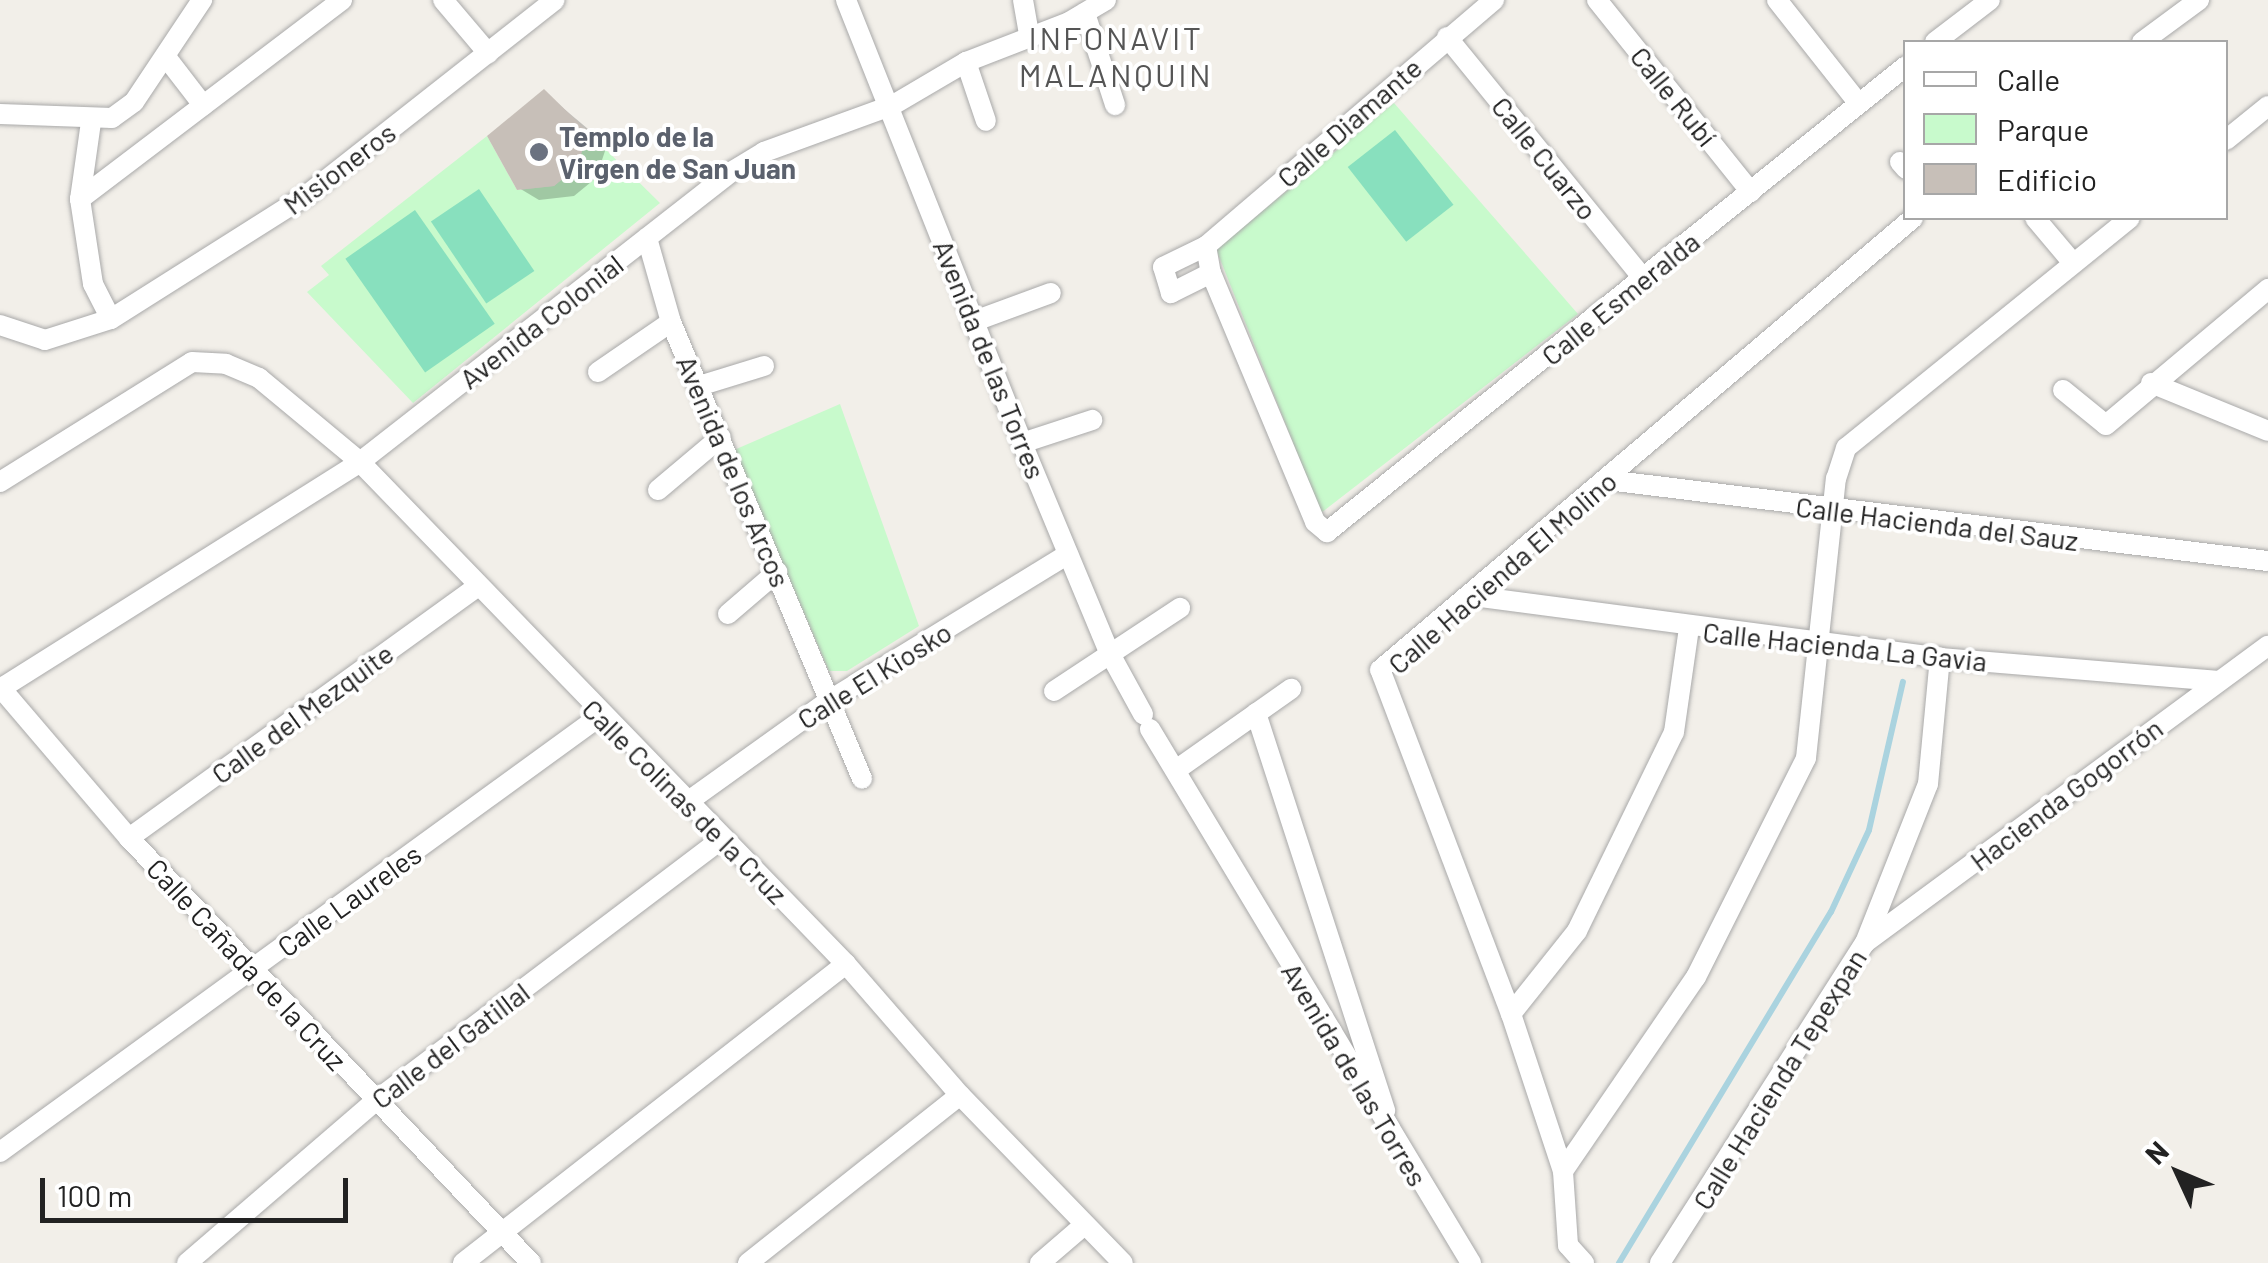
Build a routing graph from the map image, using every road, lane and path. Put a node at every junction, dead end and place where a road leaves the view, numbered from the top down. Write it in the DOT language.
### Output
graph roads {
  1 [pos="202,0"];
  2 [pos="342,0"];
  3 [pos="443,0"];
  4 [pos="555,0"];
  5 [pos="846,0"];
  6 [pos="1023,0"];
  7 [pos="1106,0"];
  8 [pos="1494,0"];
  9 [pos="1597,0"];
  10 [pos="1777,0"];
  11 [pos="1990,0"];
  12 [pos="2199,0"];
  13 [pos="1964,7"];
  14 [pos="1084,13"];
  15 [pos="1030,38"];
  16 [pos="1447,38"];
  17 [pos="1937,40"];
  18 [pos="2145,40"];
  19 [pos="488,53"];
  20 [pos="166,57"];
  21 [pos="966,62"];
  22 [pos="1903,68"];
  23 [pos="1859,104"];
  24 [pos="204,105"];
  25 [pos="893,105"];
  26 [pos="1114,105"];
  27 [pos="2268,106"];
  28 [pos="0,114"];
  29 [pos="986,121"];
  30 [pos="91,122"];
  31 [pos="2228,138"];
  32 [pos="1751,192"];
  33 [pos="80,199"];
  34 [pos="1911,220"];
  35 [pos="2037,220"];
  36 [pos="2128,220"];
  37 [pos="647,238"];
  38 [pos="1206,246"];
  39 [pos="2074,263"];
  40 [pos="1211,273"];
  41 [pos="1644,279"];
  42 [pos="2268,289"];
  43 [pos="1051,292"];
  44 [pos="111,318"];
  45 [pos="671,322"];
  46 [pos="972,322"];
  47 [pos="0,325"];
  48 [pos="764,366"];
  49 [pos="598,372"];
  50 [pos="2150,383"];
  51 [pos="699,386"];
  52 [pos="2064,390"];
  53 [pos="1092,420"];
  54 [pos="2268,431"];
  55 [pos="720,437"];
  56 [pos="1022,443"];
  57 [pos="360,462"];
  58 [pos="1607,480"];
  59 [pos="0,482"];
  60 [pos="658,490"];
  61 [pos="1835,512"];
  62 [pos="1068,554"];
  63 [pos="2268,561"];
  64 [pos="776,572"];
  65 [pos="475,588"];
  66 [pos="1472,596"];
  67 [pos="1180,608"];
  68 [pos="728,614"];
  69 [pos="1689,628"];
  70 [pos="1822,644"];
  71 [pos="2268,646"];
  72 [pos="1109,652"];
  73 [pos="1940,658"];
  74 [pos="2219,680"];
  75 [pos="0,688"];
  76 [pos="1291,689"];
  77 [pos="1054,691"];
  78 [pos="830,700"];
  79 [pos="1256,713"];
  80 [pos="600,716"];
  81 [pos="1176,770"];
  82 [pos="862,778"];
  83 [pos="686,803"];
  84 [pos="130,838"];
  85 [pos="723,838"];
  86 [pos="1865,944"];
  87 [pos="846,964"];
  88 [pos="253,970"];
  89 [pos="1511,1014"];
  90 [pos="960,1095"];
  91 [pos="374,1102"];
  92 [pos="1397,1147"];
  93 [pos="0,1152"];
  94 [pos="1563,1171"];
  95 [pos="1083,1226"];
  96 [pos="503,1232"];
  97 [pos="1568,1245"];
  98 [pos="187,1263"];
  99 [pos="463,1263"];
  100 [pos="532,1263"];
  101 [pos="748,1263"];
  102 [pos="1040,1263"];
  103 [pos="1123,1263"];
  104 [pos="1471,1263"];
  105 [pos="1553,1263"];
  106 [pos="1584,1263"];
  107 [pos="1660,1263"];
  1 -- 20 [label="street"];
  2 -- 24 [label="street"];
  3 -- 19 [label="street"];
  4 -- 19 [label="street, Misioneros"];
  5 -- 25 [label="street, Avenida de las Torres"];
  6 -- 15 [label="street"];
  7 -- 14 [label="street, Avenida Colonial"];
  8 -- 16 [label="street, Calle Diamante"];
  9 -- 32 [label="street, Calle Rubí"];
  10 -- 23 [label="street"];
  11 -- 13 [label="street"];
  12 -- 18 [label="street"];
  13 -- 17 [label="street"];
  14 -- 15 [label="street, Avenida Colonial"];
  14 -- 26 [label="street"];
  15 -- 21 [label="street, Avenida Colonial"];
  16 -- 38 [label="street, Calle Diamante"];
  16 -- 41 [label="street, Calle Cuarzo"];
  19 -- 44 [label="street, Misioneros"];
  20 -- 24 [label="street"];
  20 -- 30 [label="street"];
  21 -- 25 [label="street, Avenida Colonial"];
  21 -- 29 [label="street"];
  22 -- 23 [label="street, Calle Esmeralda"];
  23 -- 32 [label="street, Calle Esmeralda"];
  24 -- 33 [label="street"];
  25 -- 37 [label="street, Avenida Colonial"];
  25 -- 46 [label="street, Avenida de las Torres"];
  27 -- 31 [label="street"];
  28 -- 30 [label="street"];
  30 -- 33 [label="street"];
  32 -- 41 [label="street, Calle Esmeralda"];
  33 -- 44 [label="street"];
  34 -- 58 [label="street, Calle Hacienda El Molino"];
  35 -- 39 [label="street"];
  36 -- 39 [label="street"];
  37 -- 45 [label="street, Avenida de los Arcos"];
  37 -- 57 [label="street, Avenida Colonial"];
  38 -- 40 [label="street"];
  38 -- 40 [label="street, Calle Diamante"];
  39 -- 61 [label="street"];
  40 -- 41 [label="street, Calle Esmeralda"];
  42 -- 50 [label="street"];
  43 -- 46 [label="street"];
  44 -- 47 [label="street, Misioneros"];
  45 -- 49 [label="street"];
  45 -- 51 [label="street, Avenida de los Arcos"];
  46 -- 56 [label="street, Avenida de las Torres"];
  48 -- 51 [label="street"];
  50 -- 52 [label="street"];
  50 -- 54 [label="street"];
  51 -- 55 [label="street, Avenida de los Arcos"];
  53 -- 56 [label="street"];
  55 -- 60 [label="street"];
  55 -- 64 [label="street, Avenida de los Arcos"];
  56 -- 62 [label="street, Avenida de las Torres"];
  57 -- 59 [label="street, Calle Colinas de la Cruz"];
  57 -- 65 [label="street, Calle Colinas de la Cruz"];
  57 -- 75 [label="street, Avenida Colonial"];
  58 -- 61 [label="street, Calle Hacienda del Sauz"];
  58 -- 66 [label="street, Calle Hacienda El Molino"];
  61 -- 63 [label="street, Calle Hacienda del Sauz"];
  61 -- 70 [label="street"];
  62 -- 72 [label="street, Avenida de las Torres"];
  62 -- 78 [label="street, Calle El Kiosko"];
  64 -- 68 [label="street"];
  64 -- 78 [label="street, Avenida de los Arcos"];
  65 -- 80 [label="street, Calle Colinas de la Cruz"];
  65 -- 84 [label="street, Calle del Mezquite"];
  66 -- 69 [label="street, Calle Hacienda La Gavia"];
  66 -- 89 [label="street, Calle Hacienda El Molino"];
  67 -- 72 [label="street"];
  69 -- 70 [label="street, Calle Hacienda La Gavia"];
  69 -- 89 [label="street"];
  70 -- 73 [label="street, Calle Hacienda La Gavia"];
  70 -- 94 [label="street"];
  71 -- 74 [label="street, Hacienda Gogorrón"];
  72 -- 77 [label="street"];
  72 -- 81 [label="street, Avenida de las Torres"];
  73 -- 74 [label="street, Calle Hacienda La Gavia"];
  73 -- 86 [label="street, Calle Hacienda Tepexpan"];
  74 -- 86 [label="street, Hacienda Gogorrón"];
  75 -- 84 [label="street, Calle Cañada de la Cruz"];
  76 -- 79 [label="street"];
  78 -- 82 [label="street, Avenida de los Arcos"];
  78 -- 83 [label="street, Calle El Kiosko"];
  79 -- 81 [label="street"];
  79 -- 92 [label="street"];
  80 -- 83 [label="street, Calle Colinas de la Cruz"];
  80 -- 88 [label="street, Calle Laureles"];
  81 -- 92 [label="street, Avenida de las Torres"];
  83 -- 85 [label="street, Calle Colinas de la Cruz"];
  84 -- 88 [label="street, Calle Cañada de la Cruz"];
  85 -- 87 [label="street, Calle Colinas de la Cruz"];
  85 -- 91 [label="street, Calle del Gatillal"];
  86 -- 107 [label="street, Calle Hacienda Tepexpan"];
  87 -- 90 [label="street, Calle Colinas de la Cruz"];
  87 -- 96 [label="street"];
  88 -- 91 [label="street, Calle Cañada de la Cruz"];
  88 -- 93 [label="street, Calle Laureles"];
  89 -- 94 [label="street, Calle Hacienda El Molino"];
  90 -- 95 [label="street, Calle Colinas de la Cruz"];
  90 -- 101 [label="street"];
  91 -- 96 [label="street, Calle Cañada de la Cruz"];
  91 -- 98 [label="street, Calle del Gatillal"];
  92 -- 104 [label="street, Avenida de las Torres"];
  94 -- 97 [label="street, Calle Hacienda El Molino"];
  95 -- 102 [label="street"];
  95 -- 103 [label="street, Calle Colinas de la Cruz"];
  96 -- 99 [label="street"];
  96 -- 100 [label="street, Calle Cañada de la Cruz"];
  97 -- 105 [label="street"];
  97 -- 106 [label="street"];
}
